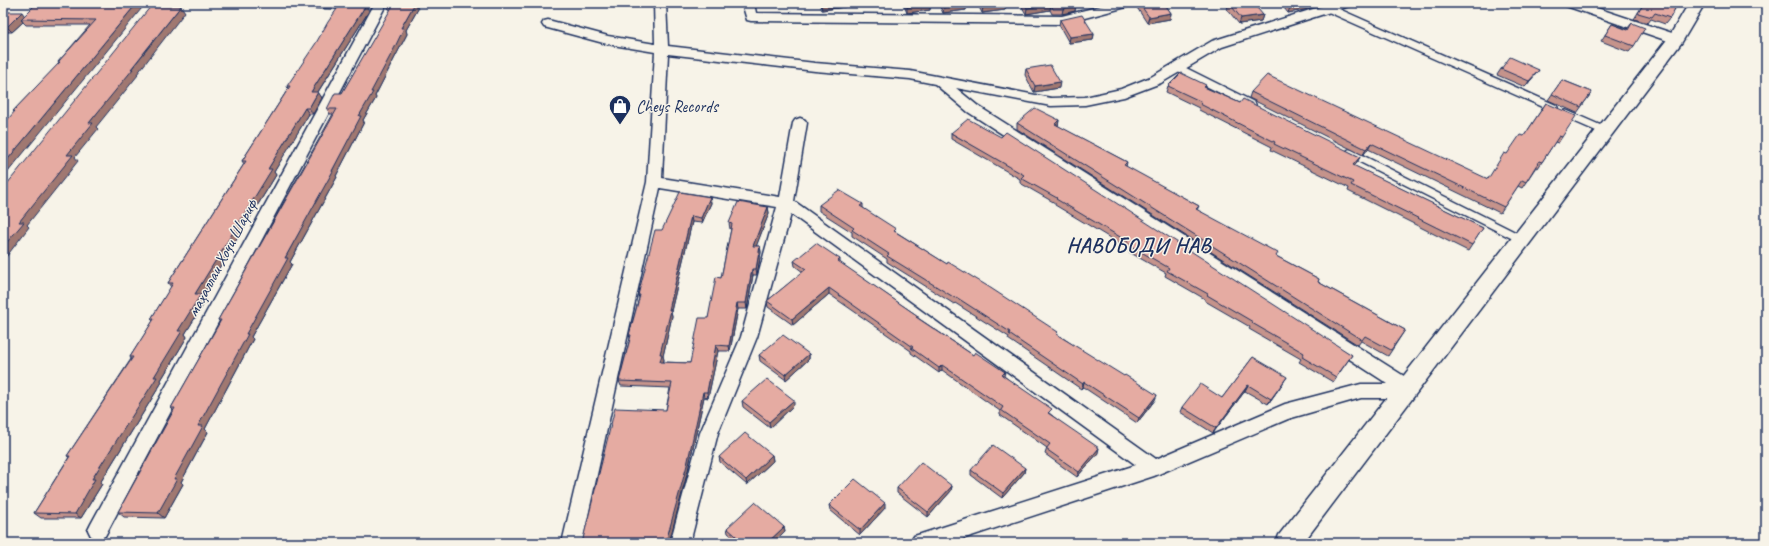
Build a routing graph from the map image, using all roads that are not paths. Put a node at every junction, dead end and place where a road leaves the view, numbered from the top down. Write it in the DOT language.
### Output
graph roads {
  1 [pos="290,3"];
  2 [pos="660,3"];
  3 [pos="748,3"];
  4 [pos="1126,3"];
  5 [pos="1345,3"];
  6 [pos="1570,3"];
  7 [pos="1697,3"];
  8 [pos="388,4"];
  9 [pos="1328,8"];
  10 [pos="548,24"];
  11 [pos="1676,39"];
  12 [pos="662,49"];
  13 [pos="1178,68"];
  14 [pos="939,82"];
  15 [pos="1257,107"];
  16 [pos="800,123"];
  17 [pos="1605,131"];
  18 [pos="1343,150"];
  19 [pos="654,182"];
  20 [pos="786,203"];
  21 [pos="1521,239"];
  22 [pos="1408,389"];
  23 [pos="1154,468"];
  24 [pos="98,530"];
  25 [pos="572,543"];
  26 [pos="680,543"];
  27 [pos="921,543"];
  28 [pos="1288,543"];
  1 -- 8 [label="street, маҳаллаи Хоҷи Шариф"];
  2 -- 12 [label="street"];
  3 -- 4 [label="street"];
  5 -- 9 [label="street"];
  6 -- 11 [label="street"];
  7 -- 11 [label="street"];
  8 -- 24 [label="street, маҳаллаи Хоҷи Шариф"];
  9 -- 13 [label="street"];
  9 -- 17 [label="lane"];
  10 -- 12 [label="street"];
  11 -- 17 [label="street"];
  12 -- 14 [label="street"];
  12 -- 19 [label="street"];
  13 -- 14 [label="street"];
  13 -- 15 [label="lane"];
  14 -- 22 [label="street"];
  16 -- 20 [label="street"];
  17 -- 21 [label="street"];
  18 -- 21 [label="lane"];
  19 -- 20 [label="street"];
  19 -- 25 [label="street"];
  20 -- 23 [label="street"];
  20 -- 26 [label="street"];
  21 -- 22 [label="street"];
  22 -- 23 [label="street"];
  22 -- 28 [label="street"];
  23 -- 27 [label="street"];
}
